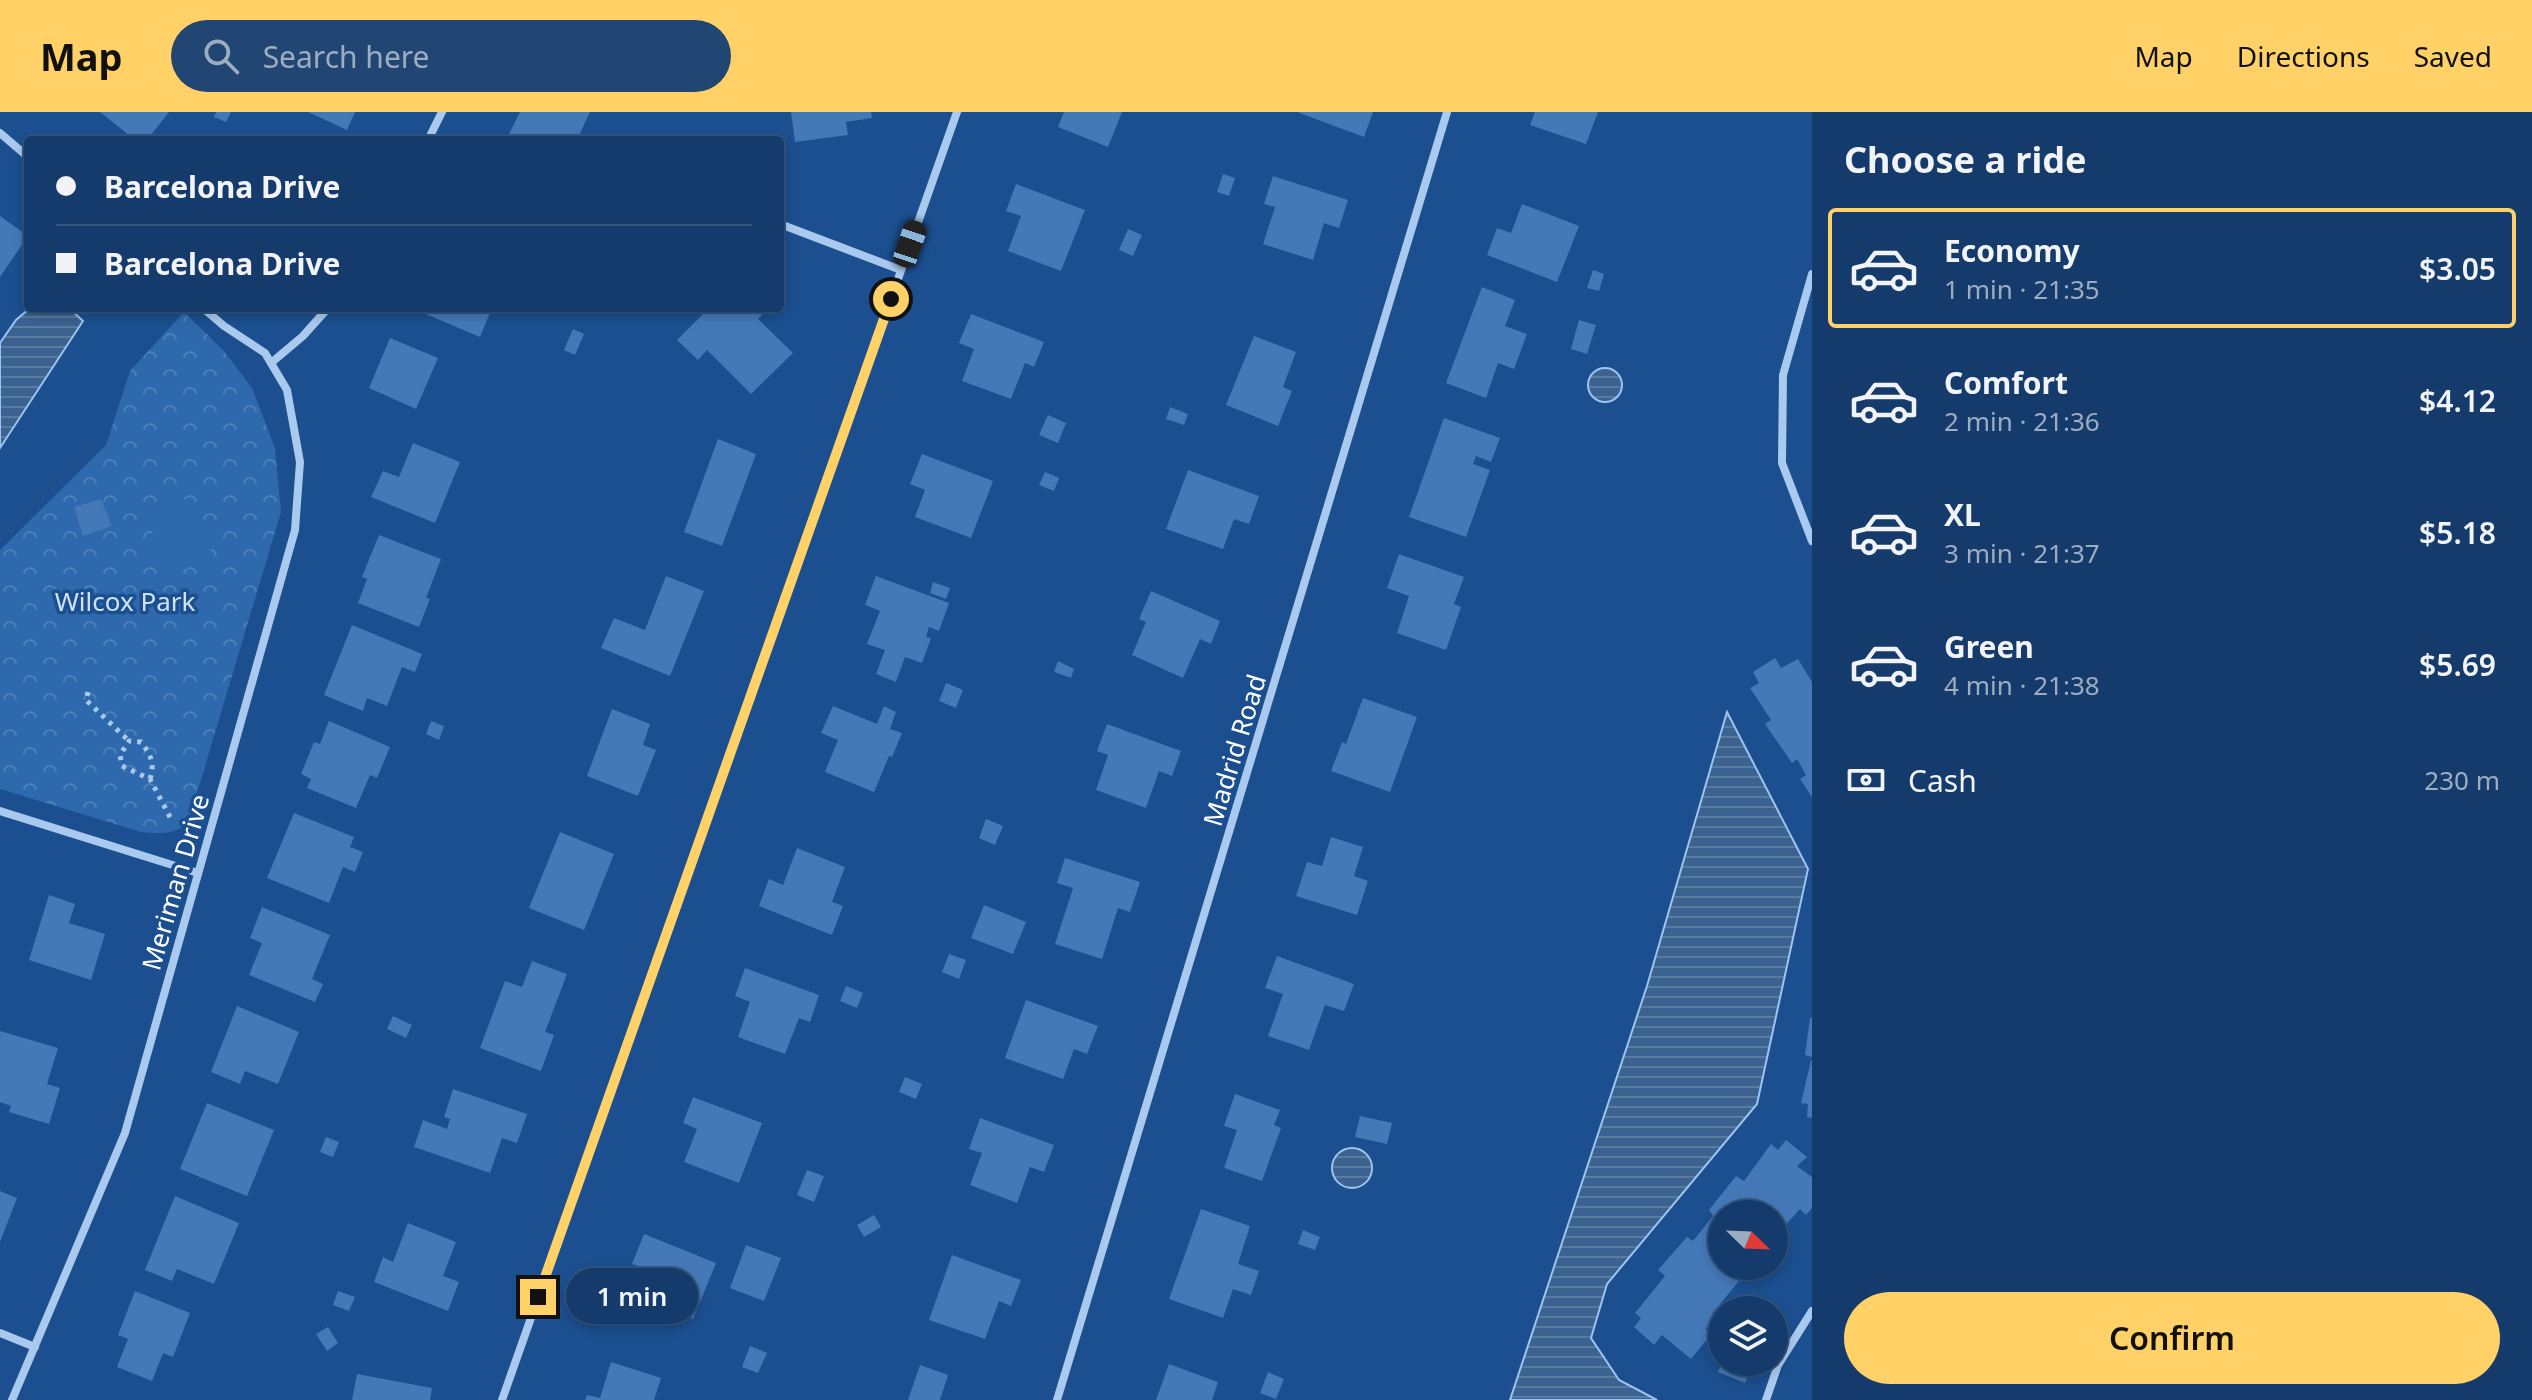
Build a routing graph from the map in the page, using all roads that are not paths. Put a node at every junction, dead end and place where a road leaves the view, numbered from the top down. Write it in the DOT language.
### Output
graph roads {
  1 [pos="442,112"];
  2 [pos="957,112"];
  3 [pos="1447,112"];
  4 [pos="0,133"];
  5 [pos="430,136"];
  6 [pos="24,154"];
  7 [pos="784,226"];
  8 [pos="901,270"];
  9 [pos="1812,274"];
  10 [pos="208,312"];
  11 [pos="324,312"];
  12 [pos="271,363"];
  13 [pos="1812,541"];
  14 [pos="0,811"];
  15 [pos="198,873"];
  16 [pos="1812,1311"];
  17 [pos="0,1333"];
  18 [pos="35,1347"];
  19 [pos="12,1400"];
  20 [pos="502,1400"];
  21 [pos="1057,1400"];
  22 [pos="1766,1400"];
  1 -- 5 [label="street"];
  2 -- 8 [label="street"];
  3 -- 21 [label="street, Madrid Road"];
  4 -- 6 [label="street"];
  7 -- 8 [label="street"];
  8 -- 20 [label="street"];
  9 -- 13 [label="street"];
  10 -- 12 [label="street, Meriman Drive"];
  11 -- 12 [label="street"];
  12 -- 15 [label="street, Meriman Drive"];
  14 -- 15 [label="street"];
  15 -- 18 [label="street, Meriman Drive"];
  16 -- 22 [label="street"];
  17 -- 18 [label="street"];
  18 -- 19 [label="street, Meriman Drive"];
}
